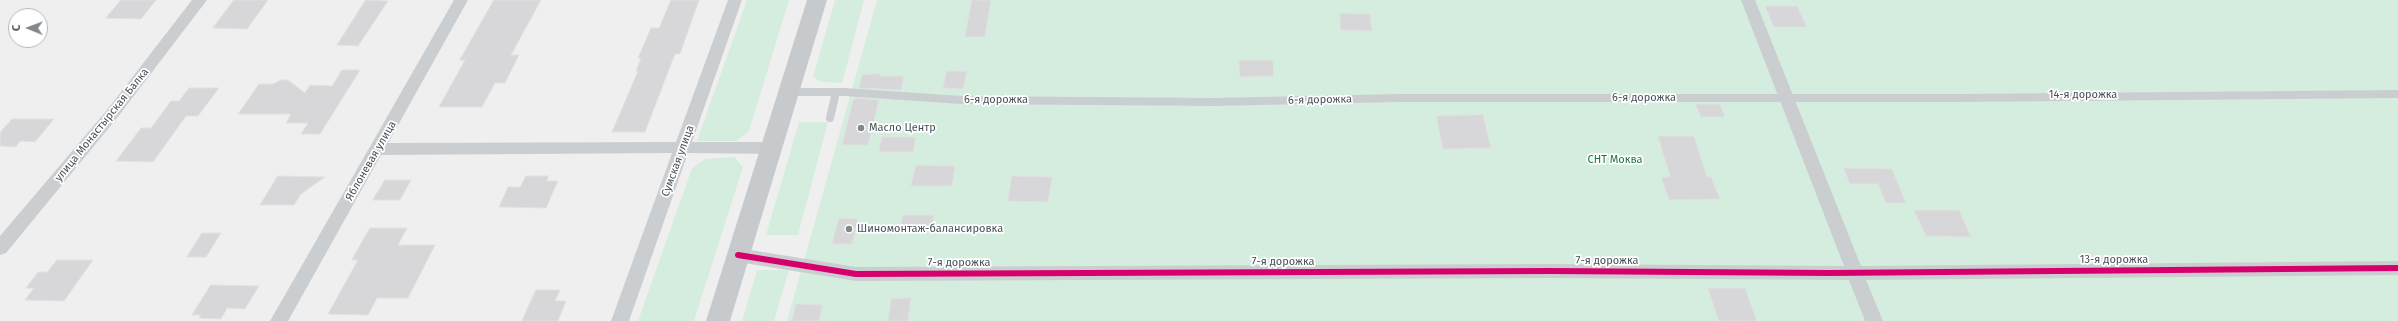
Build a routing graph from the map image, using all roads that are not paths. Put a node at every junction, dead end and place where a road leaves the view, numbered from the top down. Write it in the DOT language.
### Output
graph roads {
  1 [pos="200,0"];
  2 [pos="461,0"];
  3 [pos="735,0"];
  4 [pos="818,0"];
  5 [pos="1748,0"];
  6 [pos="789,92"];
  7 [pos="836,92"];
  8 [pos="2398,94"];
  9 [pos="1769,98"];
  10 [pos="1786,98"];
  11 [pos="830,118"];
  12 [pos="683,148"];
  13 [pos="771,148"];
  14 [pos="378,149"];
  15 [pos="0,248"];
  16 [pos="738,255"];
  17 [pos="2398,268"];
  18 [pos="1856,272"];
  19 [pos="1830,273"];
  20 [pos="279,321"];
  21 [pos="620,321"];
  22 [pos="718,321"];
  23 [pos="1874,321"];
  1 -- 15 [label="street, улица Монастырская Балка"];
  2 -- 14 [label="street, Яблоневая улица"];
  3 -- 12 [label="street, Сумская улица"];
  4 -- 6 [label="main road"];
  5 -- 10 [label="street"];
  6 -- 7 [label="lane, 6-я дорожка"];
  6 -- 13 [label="main road"];
  7 -- 9 [label="lane, 6-я дорожка"];
  7 -- 11 [label="lane"];
  8 -- 10 [label="lane, 14-я дорожка"];
  9 -- 10 [label="lane, 14-я дорожка"];
  10 -- 18 [label="street"];
  12 -- 13 [label="street"];
  12 -- 14 [label="street"];
  12 -- 21 [label="street, Сумская улица"];
  13 -- 16 [label="main road"];
  14 -- 20 [label="street, Яблоневая улица"];
  16 -- 19 [label="street, 7-я дорожка"];
  16 -- 22 [label="main road"];
  17 -- 18 [label="street, 13-я дорожка"];
  18 -- 19 [label="street, 13-я дорожка"];
  18 -- 23 [label="street"];
}
